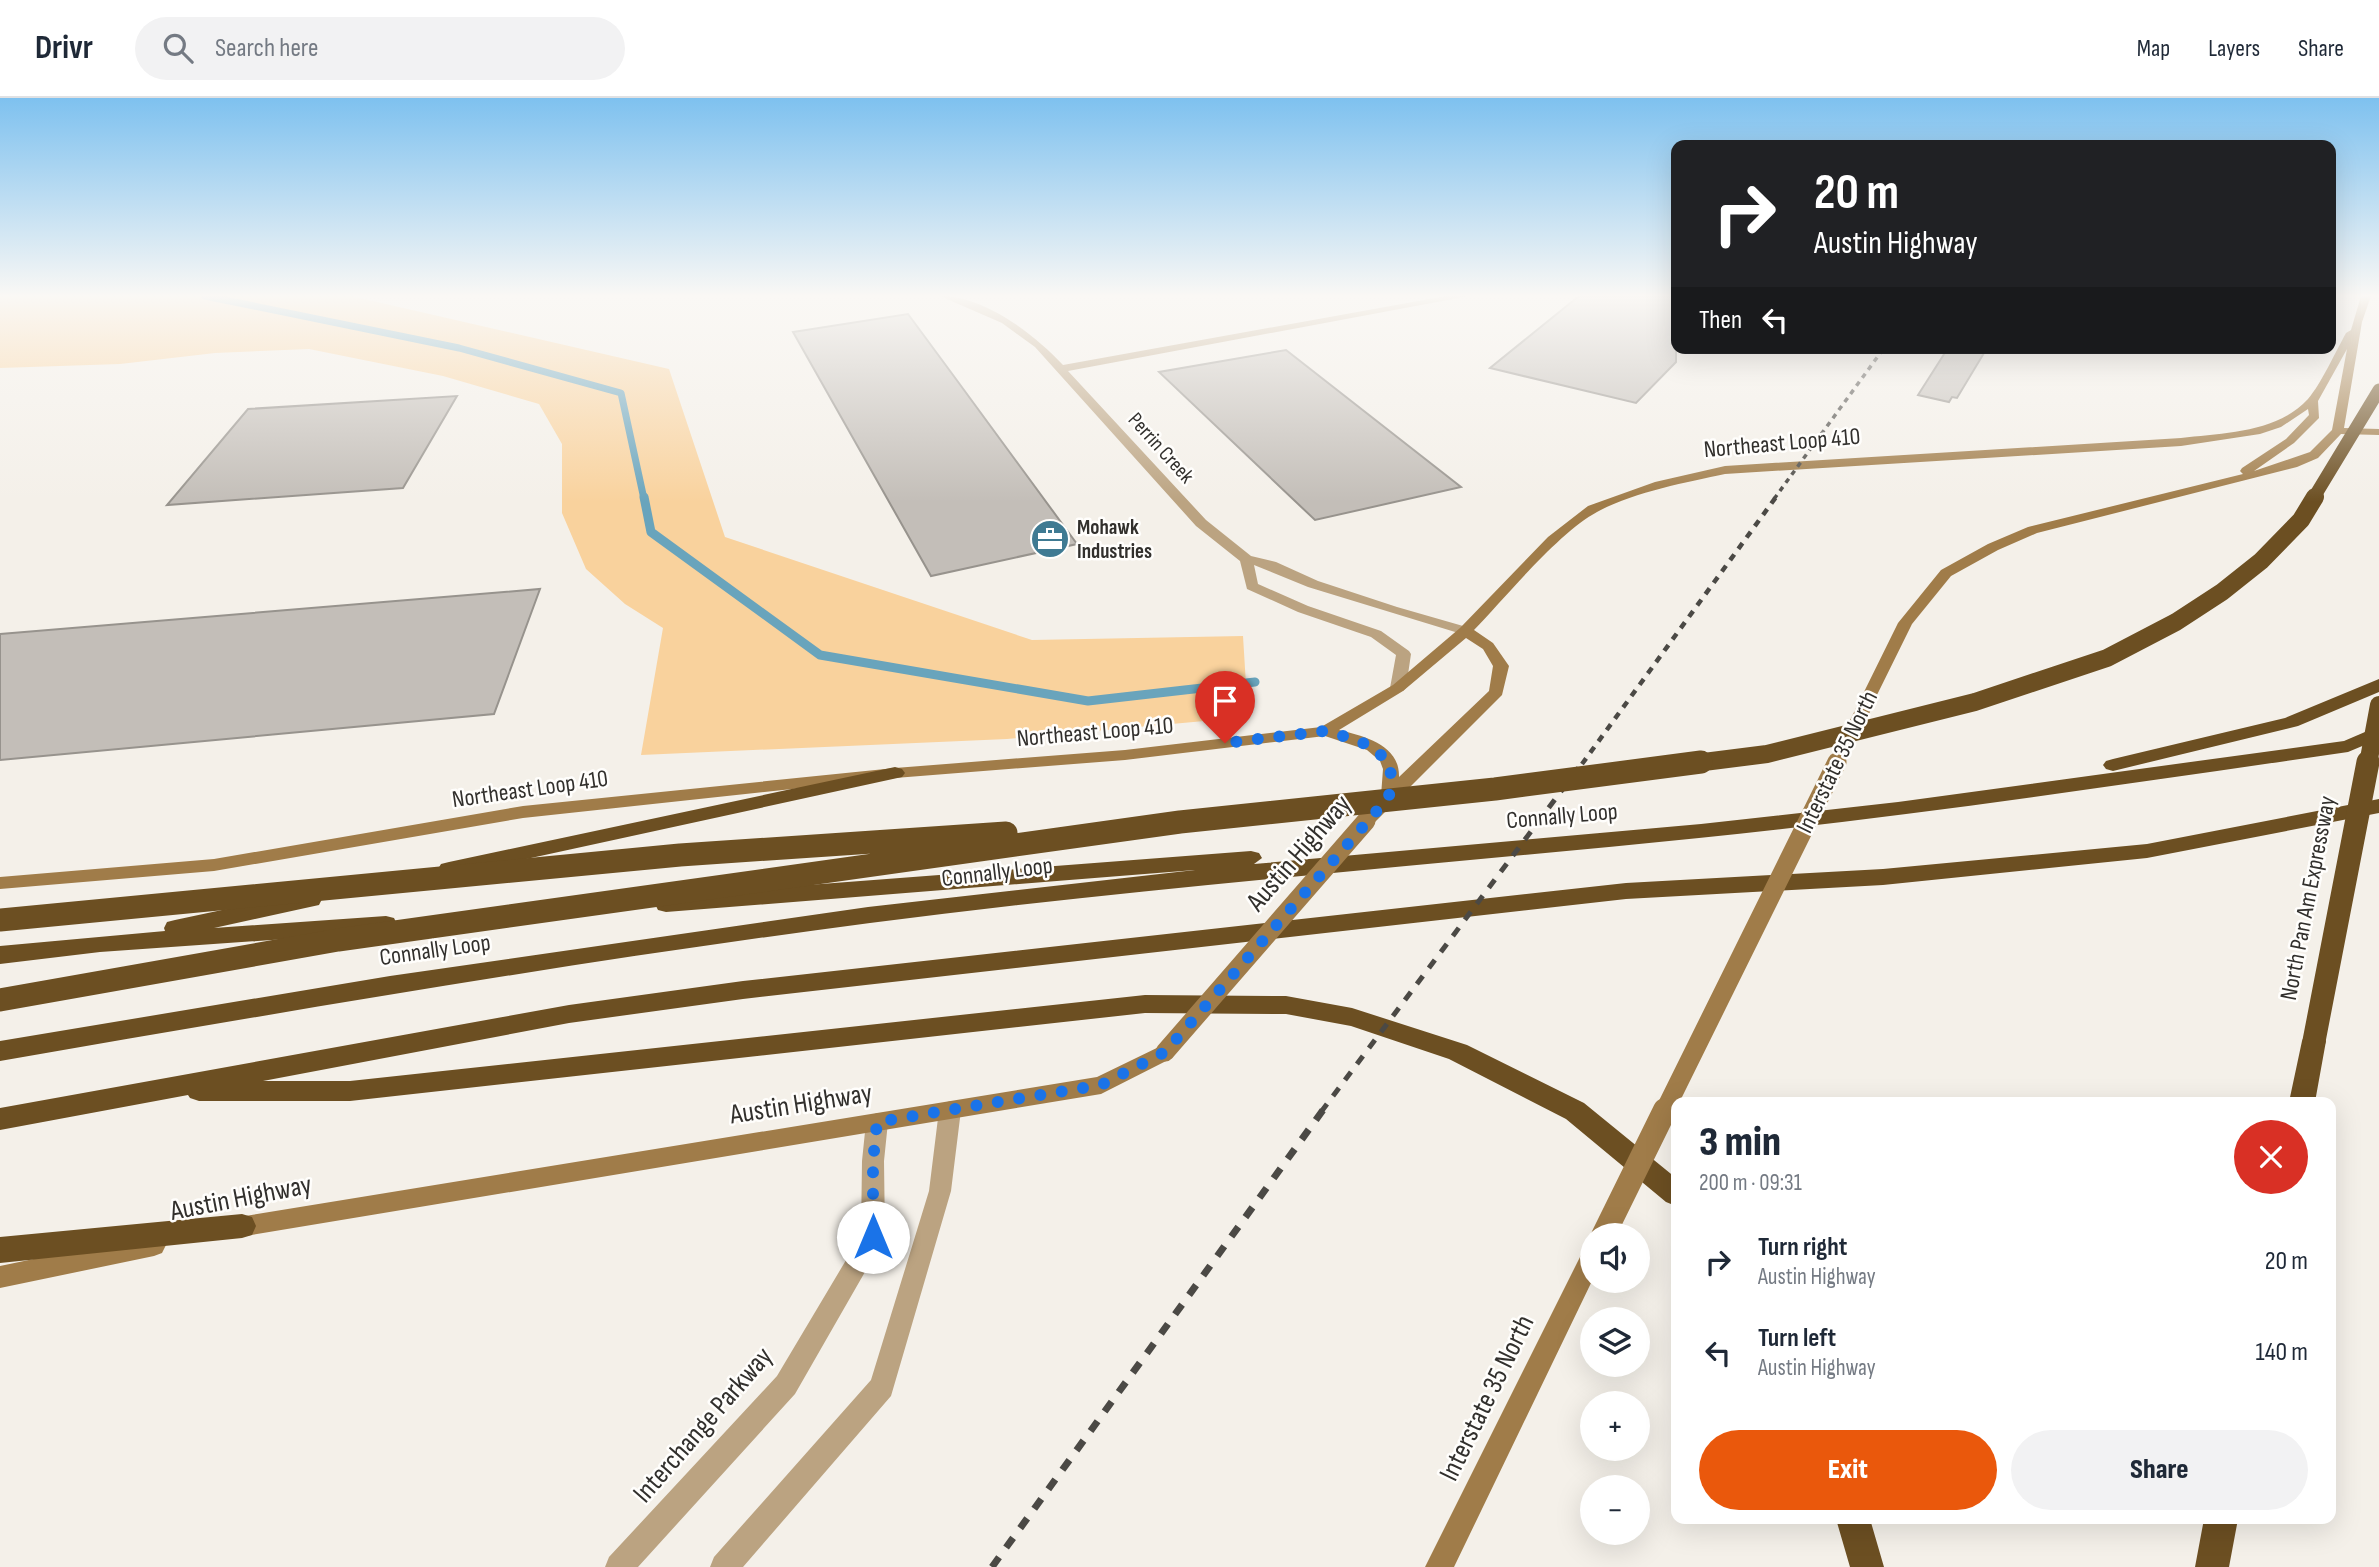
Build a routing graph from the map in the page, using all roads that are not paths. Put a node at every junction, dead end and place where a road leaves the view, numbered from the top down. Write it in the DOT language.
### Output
graph roads {
  1 [pos="1057,365"];
  2 [pos="1086,365"];
  3 [pos="2333,365"];
  4 [pos="2350,365"];
  5 [pos="1061,369"];
  6 [pos="2379,390"];
  7 [pos="2312,401"];
  8 [pos="2338,431"];
  9 [pos="2379,432"];
  10 [pos="2238,477"];
  11 [pos="1246,558"];
  12 [pos="1465,631"];
  13 [pos="2379,685"];
  14 [pos="1398,688"];
  15 [pos="2379,705"];
  16 [pos="1325,731"];
  17 [pos="2379,732"];
  18 [pos="895,774"];
  19 [pos="2006,792"];
  20 [pos="1389,797"];
  21 [pos="2379,806"];
  22 [pos="1180,822"];
  23 [pos="1701,831"];
  24 [pos="0,883"];
  25 [pos="0,920"];
  26 [pos="100,944"];
  27 [pos="0,955"];
  28 [pos="0,1000"];
  29 [pos="0,1051"];
  30 [pos="144,1091"];
  31 [pos="1672,1097"];
  32 [pos="2303,1097"];
  33 [pos="1671,1098"];
  34 [pos="950,1110"];
  35 [pos="0,1119"];
  36 [pos="877,1122"];
  37 [pos="1671,1190"];
  38 [pos="1609,1223"];
  39 [pos="243,1226"];
  40 [pos="0,1251"];
  41 [pos="0,1277"];
  42 [pos="1580,1283"];
  43 [pos="1854,1524"];
  44 [pos="2220,1524"];
  45 [pos="619,1567"];
  46 [pos="724,1567"];
  47 [pos="1439,1567"];
  48 [pos="1867,1567"];
  49 [pos="2212,1567"];
  1 -- 5 [label="street, Perrin Creek"];
  2 -- 5 [label="street"];
  3 -- 7 [label="main road, Interstate 35 North"];
  4 -- 8 [label="main road, Interstate 35 North"];
  5 -- 11 [label="street, Perrin Creek"];
  6 -- 22 [label="highway, bridge"];
  7 -- 10 [label="main road, Interstate 35 North"];
  7 -- 12 [label="main road, Northeast Loop 410"];
  8 -- 9 [label="main road"];
  8 -- 10 [label="main road, Interstate 35 North"];
  10 -- 31 [label="main road, Interstate 35 North, bridge"];
  11 -- 12 [label="street, Perrin Creek"];
  11 -- 14 [label="street"];
  12 -- 14 [label="main road, Northeast Loop 410"];
  12 -- 20 [label="main road"];
  13 -- 19 [label="highway"];
  14 -- 16 [label="main road, Northeast Loop 410"];
  15 -- 32 [label="highway, North Pan Am Expressway, bridge"];
  16 -- 18 [label="main road, Northeast Loop 410"];
  16 -- 20 [label="main road, Austin Highway"];
  17 -- 19 [label="highway"];
  18 -- 24 [label="main road, Northeast Loop 410"];
  18 -- 26 [label="highway"];
  19 -- 23 [label="highway, Connally Loop"];
  20 -- 34 [label="main road, Austin Highway, bridge"];
  21 -- 30 [label="highway"];
  22 -- 25 [label="highway, bridge"];
  22 -- 28 [label="highway, bridge"];
  23 -- 26 [label="highway"];
  23 -- 29 [label="highway, Connally Loop"];
  26 -- 27 [label="highway"];
  30 -- 35 [label="highway"];
  30 -- 37 [label="highway"];
  33 -- 38 [label="main road, Interstate 35 North, bridge"];
  34 -- 36 [label="main road, Austin Highway"];
  34 -- 46 [label="street"];
  36 -- 39 [label="main road, Austin Highway"];
  36 -- 45 [label="street, Interchange Parkway"];
  39 -- 40 [label="highway"];
  39 -- 41 [label="main road, Austin Highway"];
  42 -- 47 [label="main road, Interstate 35 North"];
  43 -- 48 [label="highway"];
  44 -- 49 [label="highway"];
}
